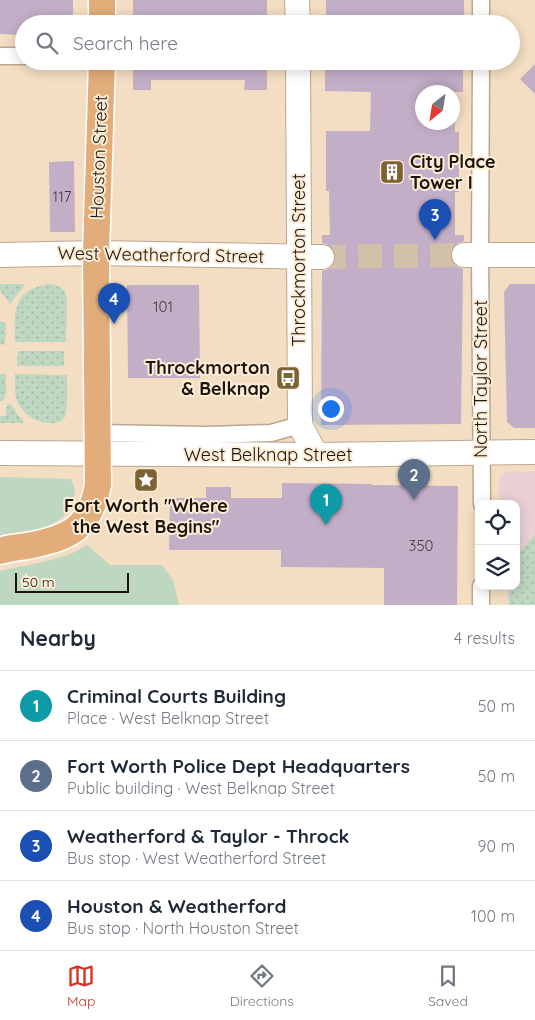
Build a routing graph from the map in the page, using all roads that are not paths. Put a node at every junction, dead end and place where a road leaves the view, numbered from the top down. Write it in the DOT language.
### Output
graph roads {
  1 [pos="102,0"];
  2 [pos="297,0"];
  3 [pos="481,0"];
  4 [pos="102,15"];
  5 [pos="298,15"];
  6 [pos="481,15"];
  7 [pos="0,56"];
  8 [pos="15,56"];
  9 [pos="102,70"];
  10 [pos="299,70"];
  11 [pos="481,70"];
  12 [pos="96,253"];
  13 [pos="0,255"];
  14 [pos="472,255"];
  15 [pos="535,255"];
  16 [pos="310,257"];
  17 [pos="300,425"];
  18 [pos="97,444"];
  19 [pos="482,452"];
  20 [pos="535,452"];
  21 [pos="0,453"];
  22 [pos="316,455"];
  23 [pos="482,500"];
  24 [pos="0,551"];
  25 [pos="481,590"];
  26 [pos="481,605"];
  1 -- 4 [label="main road"];
  2 -- 5 [label="main road"];
  3 -- 6 [label="street"];
  7 -- 8 [label="street"];
  9 -- 12 [label="main road, Houston Street"];
  10 -- 16 [label="main road, Throckmorton Street"];
  11 -- 14 [label="street, North Taylor Street"];
  12 -- 13 [label="main road, West Weatherford Street"];
  12 -- 16 [label="main road, West Weatherford Street"];
  12 -- 18 [label="main road, Houston Street"];
  14 -- 15 [label="main road"];
  14 -- 19 [label="street, North Taylor Street"];
  16 -- 17 [label="main road, Throckmorton Street"];
  17 -- 18 [label="street"];
  17 -- 22 [label="main road, Throckmorton Street"];
  18 -- 21 [label="main road, West Belknap Street"];
  18 -- 22 [label="main road, West Belknap Street"];
  18 -- 24 [label="main road, Houston Street"];
  19 -- 20 [label="main road, West Belknap Street"];
  19 -- 22 [label="main road, West Belknap Street"];
  19 -- 23 [label="street, North Taylor Street"];
  25 -- 26 [label="street"];
}
